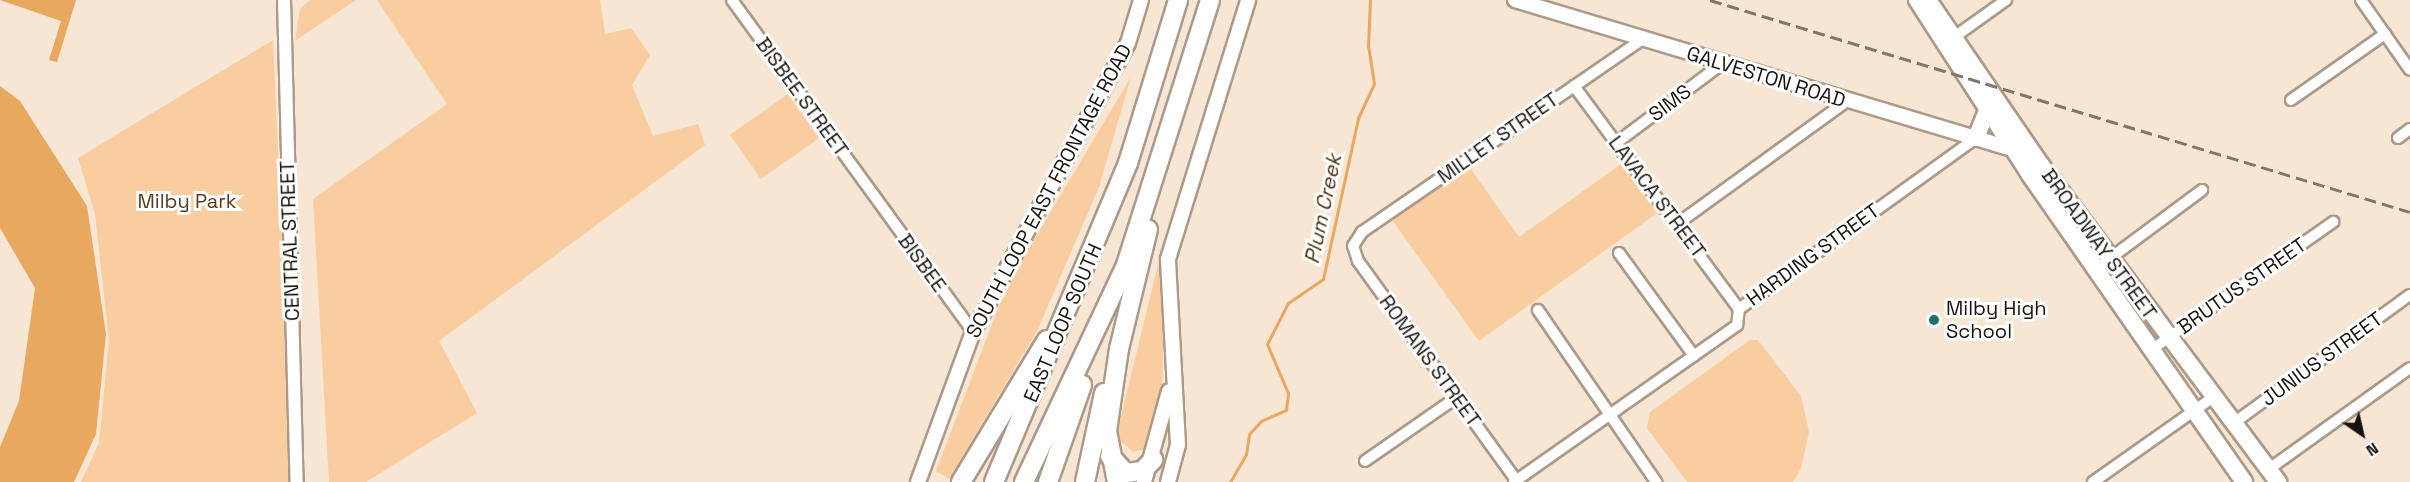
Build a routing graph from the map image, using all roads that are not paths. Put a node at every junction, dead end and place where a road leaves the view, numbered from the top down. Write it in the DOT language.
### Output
graph roads {
  1 [pos="284,0"];
  2 [pos="732,0"];
  3 [pos="1141,0"];
  4 [pos="1178,0"];
  5 [pos="1210,0"];
  6 [pos="1248,0"];
  7 [pos="1515,0"];
  8 [pos="1917,0"];
  9 [pos="1928,0"];
  10 [pos="2006,0"];
  11 [pos="2361,0"];
  12 [pos="2385,34"];
  13 [pos="1641,40"];
  14 [pos="1949,40"];
  15 [pos="1723,63"];
  16 [pos="2409,66"];
  17 [pos="1574,86"];
  18 [pos="2290,100"];
  19 [pos="1847,101"];
  20 [pos="1987,111"];
  21 [pos="2410,129"];
  22 [pos="1976,138"];
  23 [pos="2398,138"];
  24 [pos="2007,139"];
  25 [pos="1616,143"];
  26 [pos="1159,169"];
  27 [pos="2202,189"];
  28 [pos="872,193"];
  29 [pos="2333,222"];
  30 [pos="1677,224"];
  31 [pos="1358,239"];
  32 [pos="1619,253"];
  33 [pos="2104,263"];
  34 [pos="1084,279"];
  35 [pos="2410,295"];
  36 [pos="1739,309"];
  37 [pos="1538,310"];
  38 [pos="973,332"];
  39 [pos="1095,336"];
  40 [pos="2169,338"];
  41 [pos="1119,349"];
  42 [pos="2151,350"];
  43 [pos="1694,356"];
  44 [pos="1172,359"];
  45 [pos="2410,368"];
  46 [pos="2215,396"];
  47 [pos="1457,397"];
  48 [pos="2193,411"];
  49 [pos="1611,415"];
  50 [pos="2235,422"];
  51 [pos="1109,455"];
  52 [pos="1153,460"];
  53 [pos="1365,461"];
  54 [pos="2273,475"];
  55 [pos="1515,481"];
  56 [pos="297,482"];
  57 [pos="918,482"];
  58 [pos="961,482"];
  59 [pos="994,482"];
  60 [pos="1024,482"];
  61 [pos="1048,482"];
  62 [pos="1085,482"];
  63 [pos="1117,482"];
  64 [pos="1144,482"];
  65 [pos="1168,482"];
  66 [pos="1656,482"];
  67 [pos="2093,482"];
  68 [pos="2244,482"];
  1 -- 56 [label="street, CENTRAL STREET"];
  2 -- 28 [label="street, BISBEE STREET"];
  3 -- 38 [label="main road, SOUTH LOOP EAST FRONTAGE ROAD"];
  4 -- 34 [label="highway, EAST LOOP SOUTH"];
  5 -- 26 [label="highway"];
  6 -- 44 [label="main road"];
  7 -- 13 [label="main road, GALVESTON ROAD"];
  8 -- 14 [label="main road, BROADWAY STREET"];
  9 -- 14 [label="main road, BROADWAY STREET"];
  10 -- 14 [label="street"];
  11 -- 12 [label="street"];
  12 -- 16 [label="street"];
  12 -- 18 [label="street"];
  13 -- 15 [label="main road, GALVESTON ROAD"];
  13 -- 17 [label="street, MILLET STREET"];
  14 -- 20 [label="main road, BROADWAY STREET"];
  14 -- 24 [label="main road, BROADWAY STREET"];
  15 -- 19 [label="main road, GALVESTON ROAD"];
  15 -- 25 [label="street, SIMS"];
  17 -- 25 [label="street, LAVACA STREET"];
  17 -- 31 [label="street, MILLET STREET"];
  19 -- 22 [label="main road, GALVESTON ROAD"];
  19 -- 30 [label="street"];
  20 -- 22 [label="main road"];
  20 -- 24 [label="main road, BROADWAY STREET"];
  21 -- 23 [label="street"];
  22 -- 24 [label="main road, GALVESTON ROAD"];
  22 -- 36 [label="street, HARDING STREET"];
  24 -- 33 [label="main road, BROADWAY STREET"];
  25 -- 30 [label="street, LAVACA STREET"];
  26 -- 39 [label="highway, EAST LOOP SOUTH"];
  26 -- 41 [label="highway"];
  27 -- 33 [label="street"];
  28 -- 38 [label="street, BISBEE"];
  29 -- 40 [label="street, BRUTUS STREET"];
  30 -- 36 [label="street, LAVACA STREET"];
  31 -- 47 [label="street, ROMANS STREET"];
  32 -- 43 [label="street"];
  33 -- 40 [label="main road, BROADWAY STREET"];
  33 -- 42 [label="main road, BROADWAY STREET"];
  34 -- 58 [label="highway"];
  34 -- 59 [label="highway, EAST LOOP SOUTH"];
  35 -- 50 [label="street, JUNIUS STREET"];
  36 -- 43 [label="street, HARDING STREET"];
  37 -- 49 [label="street"];
  38 -- 57 [label="main road, SOUTH LOOP EAST FRONTAGE ROAD"];
  39 -- 60 [label="highway, EAST LOOP SOUTH"];
  39 -- 61 [label="highway"];
  40 -- 42 [label="street, BRUTUS STREET"];
  40 -- 46 [label="main road, BROADWAY STREET"];
  41 -- 51 [label="highway"];
  41 -- 62 [label="highway"];
  42 -- 48 [label="main road, BROADWAY STREET"];
  43 -- 49 [label="street, HARDING STREET"];
  44 -- 52 [label="main road"];
  44 -- 65 [label="main road"];
  45 -- 54 [label="street"];
  46 -- 48 [label="street"];
  46 -- 50 [label="main road, BROADWAY STREET"];
  47 -- 53 [label="street"];
  47 -- 55 [label="street, ROMANS STREET"];
  48 -- 67 [label="street"];
  48 -- 68 [label="main road, BROADWAY STREET"];
  49 -- 55 [label="street, HARDING STREET"];
  49 -- 66 [label="street"];
  50 -- 54 [label="main road, BROADWAY STREET"];
  51 -- 52 [label="highway"];
  51 -- 63 [label="highway"];
  52 -- 64 [label="main road"];
}
